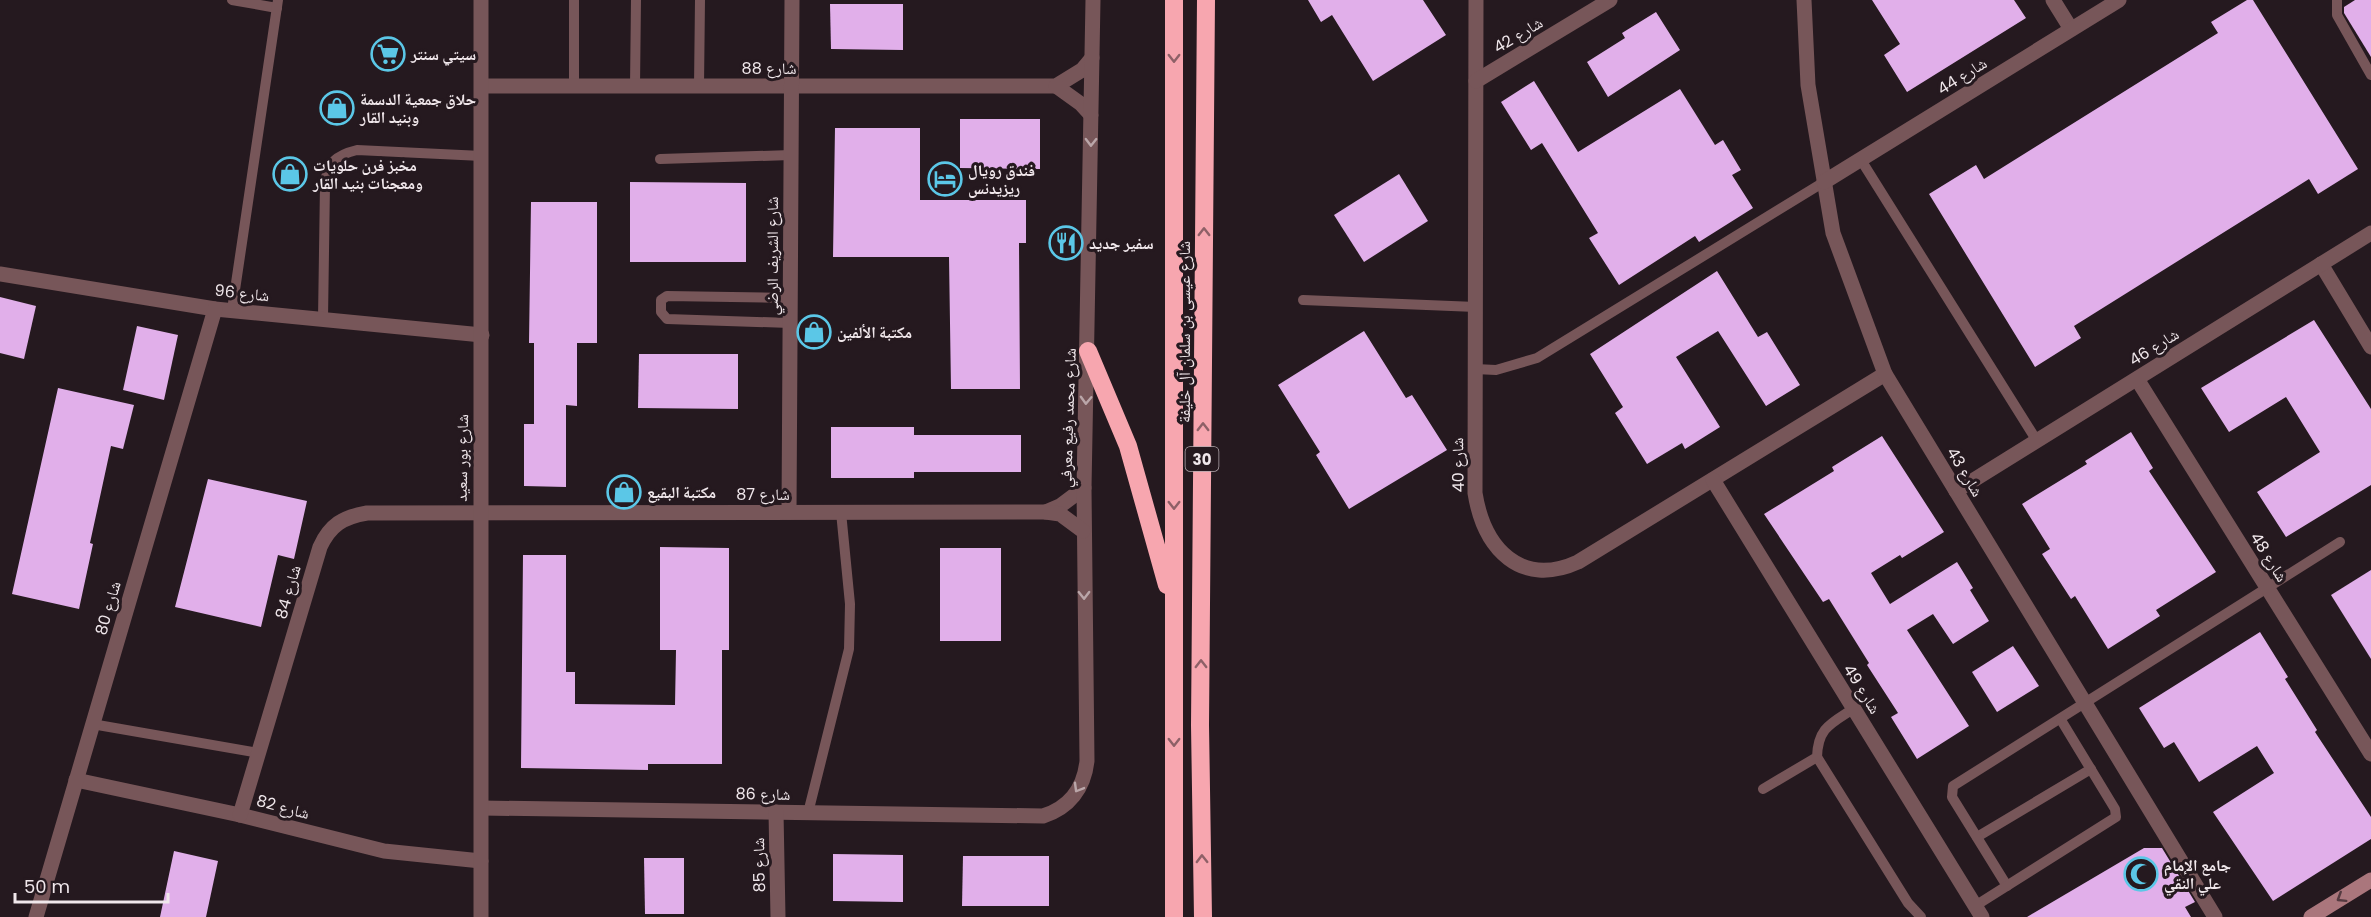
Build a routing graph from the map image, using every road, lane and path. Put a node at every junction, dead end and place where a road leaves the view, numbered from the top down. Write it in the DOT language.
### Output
graph roads {
  1 [pos="232,0"];
  2 [pos="481,0"];
  3 [pos="574,0"];
  4 [pos="636,0"];
  5 [pos="700,0"];
  6 [pos="792,0"];
  7 [pos="1093,0"];
  8 [pos="1174,0"];
  9 [pos="1206,0"];
  10 [pos="1476,0"];
  11 [pos="1610,0"];
  12 [pos="1804,0"];
  13 [pos="2053,0"];
  14 [pos="2119,0"];
  15 [pos="2337,0"];
  16 [pos="278,4"];
  17 [pos="2071,29"];
  18 [pos="1092,58"];
  19 [pos="2371,75"];
  20 [pos="1476,81"];
  21 [pos="482,86"];
  22 [pos="574,86"];
  23 [pos="635,86"];
  24 [pos="699,86"];
  25 [pos="791,86"];
  26 [pos="1056,86"];
  27 [pos="1091,115"];
  28 [pos="791,155"];
  29 [pos="482,156"];
  30 [pos="660,159"];
  31 [pos="1861,159"];
  32 [pos="1824,182"];
  33 [pos="2371,233"];
  34 [pos="2321,264"];
  35 [pos="0,274"];
  36 [pos="790,298"];
  37 [pos="1303,300"];
  38 [pos="1476,307"];
  39 [pos="215,309"];
  40 [pos="232,310"];
  41 [pos="323,319"];
  42 [pos="790,323"];
  43 [pos="482,335"];
  44 [pos="2371,347"];
  45 [pos="1088,351"];
  46 [pos="1475,369"];
  47 [pos="1885,374"];
  48 [pos="2137,379"];
  49 [pos="2037,441"];
  50 [pos="1713,480"];
  51 [pos="1084,488"];
  52 [pos="1956,491"];
  53 [pos="479,512"];
  54 [pos="789,512"];
  55 [pos="841,512"];
  56 [pos="1046,512"];
  57 [pos="1083,531"];
  58 [pos="2340,542"];
  59 [pos="2267,588"];
  60 [pos="1174,608"];
  61 [pos="2086,704"];
  62 [pos="1853,709"];
  63 [pos="2061,720"];
  64 [pos="92,724"];
  65 [pos="259,753"];
  66 [pos="2371,754"];
  67 [pos="1817,757"];
  68 [pos="2091,769"];
  69 [pos="76,780"];
  70 [pos="1763,789"];
  71 [pos="482,808"];
  72 [pos="776,812"];
  73 [pos="808,813"];
  74 [pos="240,815"];
  75 [pos="1043,816"];
  76 [pos="1977,837"];
  77 [pos="481,861"];
  78 [pos="2371,880"];
  79 [pos="2007,885"];
  80 [pos="1978,911"];
  81 [pos="36,917"];
  82 [pos="481,917"];
  83 [pos="778,917"];
  84 [pos="1174,917"];
  85 [pos="1203,917"];
  86 [pos="1922,917"];
  87 [pos="2216,917"];
  88 [pos="2312,917"];
  1 -- 16 [label="lane"];
  2 -- 21 [label="street, شارع بور سعيد"];
  3 -- 22 [label="lane"];
  4 -- 23 [label="lane"];
  5 -- 24 [label="lane"];
  6 -- 25 [label="street, شارع الشريف الرضي"];
  7 -- 18 [label="street, شارع محمد رفيع معرفي"];
  8 -- 60 [label="highway, شارع عيسى بن سلمان آل خليفة / 30, one-way"];
  85 -- 9 [label="highway, شارع عيسى بن سلمان آل خليفة / 30, one-way"];
  10 -- 20 [label="street, شارع 40"];
  11 -- 20 [label="street, شارع 42"];
  12 -- 32 [label="street, شارع 43"];
  13 -- 17 [label="street"];
  14 -- 17 [label="street, شارع 44"];
  15 -- 19 [label="lane"];
  16 -- 40 [label="lane"];
  17 -- 31 [label="street, شارع 44"];
  18 -- 26 [label="street"];
  18 -- 27 [label="street, شارع محمد رفيع معرفي"];
  20 -- 38 [label="street, شارع 40"];
  21 -- 22 [label="street, شارع 88"];
  21 -- 29 [label="street, شارع بور سعيد"];
  22 -- 23 [label="street, شارع 88"];
  23 -- 24 [label="street, شارع 88"];
  24 -- 25 [label="street, شارع 88"];
  25 -- 26 [label="street, شارع 88"];
  25 -- 28 [label="street, شارع الشريف الرضي"];
  26 -- 27 [label="street"];
  27 -- 45 [label="street, شارع محمد رفيع معرفي, one-way"];
  28 -- 30 [label="lane"];
  28 -- 36 [label="street, شارع الشريف الرضي"];
  29 -- 41 [label="lane"];
  29 -- 43 [label="street, شارع بور سعيد"];
  31 -- 32 [label="street, شارع 44"];
  31 -- 49 [label="lane"];
  32 -- 46 [label="lane"];
  32 -- 47 [label="street, شارع 43"];
  33 -- 34 [label="street, شارع 46"];
  34 -- 44 [label="street"];
  34 -- 48 [label="street, شارع 46"];
  35 -- 39 [label="street, شارع 96"];
  36 -- 42 [label="street, شارع الشريف الرضي"];
  36 -- 42 [label="lane"];
  37 -- 38 [label="lane"];
  38 -- 46 [label="street, شارع 40"];
  39 -- 40 [label="street, شارع 96"];
  39 -- 64 [label="street, شارع 80"];
  40 -- 41 [label="street, شارع 96"];
  41 -- 43 [label="street, شارع 96"];
  42 -- 54 [label="street, شارع الشريف الرضي"];
  43 -- 53 [label="street, شارع بور سعيد"];
  45 -- 51 [label="street, شارع محمد رفيع معرفي, one-way"];
  45 -- 60 [label="highway"];
  46 -- 50 [label="street, شارع 40"];
  47 -- 50 [label="street, شارع 40"];
  47 -- 52 [label="street, شارع 43"];
  48 -- 49 [label="street, شارع 46"];
  48 -- 59 [label="street, شارع 48"];
  49 -- 52 [label="street, شارع 46"];
  50 -- 62 [label="street, شارع 49"];
  51 -- 56 [label="street, شارع 87"];
  51 -- 57 [label="street, شارع محمد رفيع معرفي"];
  52 -- 61 [label="street, شارع 43"];
  53 -- 54 [label="street, شارع 87"];
  53 -- 65 [label="street, شارع 84"];
  53 -- 71 [label="street, شارع بور سعيد"];
  54 -- 55 [label="street, شارع 87"];
  55 -- 56 [label="street, شارع 87"];
  55 -- 73 [label="lane"];
  56 -- 57 [label="street, شارع 87"];
  57 -- 75 [label="street, شارع محمد رفيع معرفي, one-way"];
  58 -- 59 [label="lane"];
  59 -- 61 [label="lane"];
  59 -- 66 [label="street, شارع 48"];
  60 -- 84 [label="highway, شارع عيسى بن سلمان آل خليفة / 30, one-way"];
  61 -- 63 [label="lane"];
  61 -- 87 [label="street, شارع 43"];
  62 -- 67 [label="lane"];
  62 -- 80 [label="street, شارع 49"];
  63 -- 68 [label="lane"];
  63 -- 76 [label="lane"];
  64 -- 65 [label="lane"];
  64 -- 69 [label="street, شارع 80"];
  65 -- 74 [label="street, شارع 84"];
  67 -- 70 [label="lane"];
  67 -- 86 [label="lane"];
  68 -- 76 [label="lane"];
  68 -- 79 [label="lane"];
  69 -- 74 [label="street, شارع 82"];
  69 -- 81 [label="street, شارع 80"];
  71 -- 72 [label="street, شارع 86"];
  71 -- 77 [label="street, شارع بور سعيد"];
  72 -- 73 [label="street, شارع 86"];
  72 -- 83 [label="street, شارع 85"];
  73 -- 75 [label="street, شارع 86"];
  74 -- 77 [label="street, شارع 82"];
  76 -- 79 [label="lane"];
  77 -- 82 [label="street, شارع بور سعيد"];
  78 -- 88 [label="street, one-way"];
  79 -- 80 [label="lane"];
}
